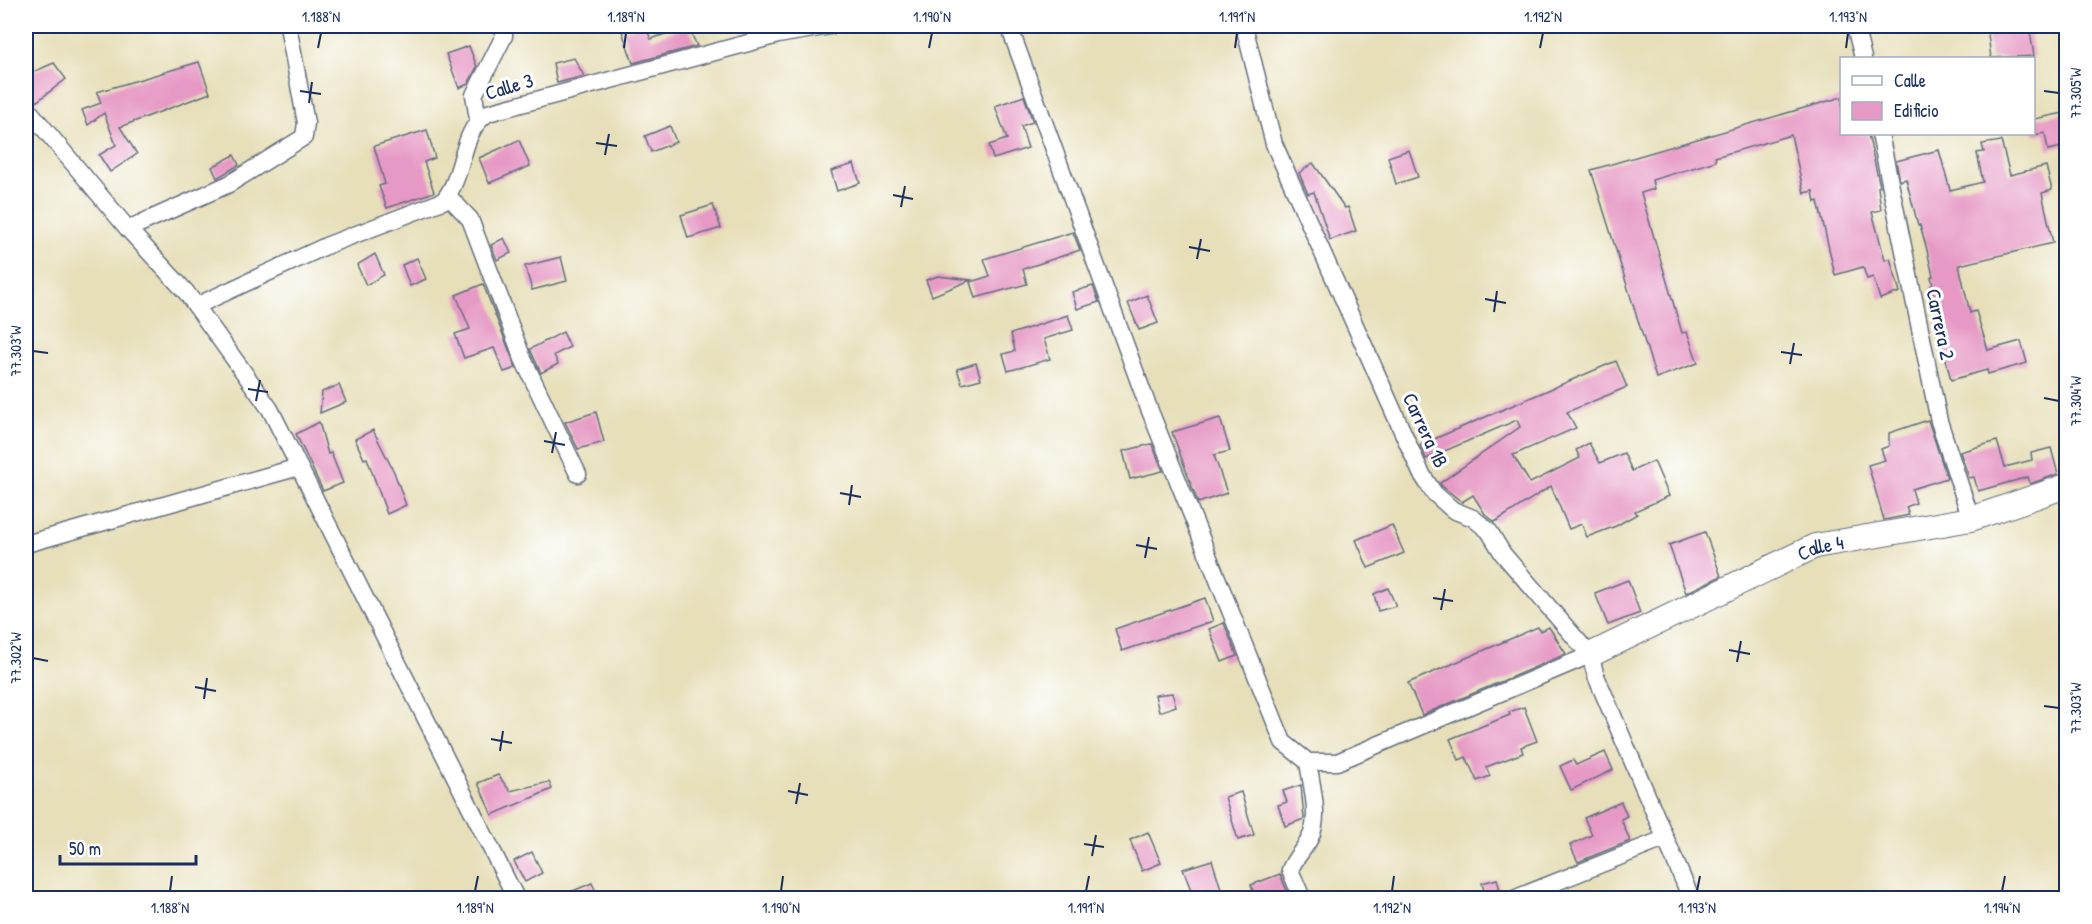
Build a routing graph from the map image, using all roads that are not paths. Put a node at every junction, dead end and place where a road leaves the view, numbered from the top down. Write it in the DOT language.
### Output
graph roads {
  1 [pos="288,26"];
  2 [pos="504,26"];
  3 [pos="830,26"];
  4 [pos="1009,26"];
  5 [pos="1244,26"];
  6 [pos="1855,26"];
  7 [pos="1863,57"];
  8 [pos="26,107"];
  9 [pos="478,119"];
  10 [pos="1880,135"];
  11 [pos="448,196"];
  12 [pos="128,229"];
  13 [pos="196,306"];
  14 [pos="299,467"];
  15 [pos="578,474"];
  16 [pos="2067,486"];
  17 [pos="1971,519"];
  18 [pos="26,544"];
  19 [pos="1590,655"];
  20 [pos="1308,762"];
  21 [pos="1664,839"];
  22 [pos="516,898"];
  23 [pos="1302,898"];
  24 [pos="1516,898"];
  25 [pos="1691,898"];
  1 -- 12 [label="street"];
  2 -- 9 [label="street"];
  3 -- 9 [label="street, Calle 3"];
  4 -- 20 [label="street"];
  5 -- 19 [label="street, Carrera 1B"];
  6 -- 7 [label="street"];
  8 -- 12 [label="street"];
  9 -- 11 [label="street, Calle 3"];
  10 -- 17 [label="street, Carrera 2"];
  11 -- 13 [label="street"];
  11 -- 15 [label="street"];
  12 -- 13 [label="street"];
  13 -- 14 [label="street"];
  14 -- 18 [label="street"];
  14 -- 22 [label="street"];
  16 -- 17 [label="street, Calle 4"];
  17 -- 19 [label="street, Calle 4"];
  19 -- 20 [label="street"];
  19 -- 21 [label="street, Carrera 1B"];
  20 -- 23 [label="street"];
  21 -- 24 [label="street"];
  21 -- 25 [label="street, Carrera 1B"];
}
